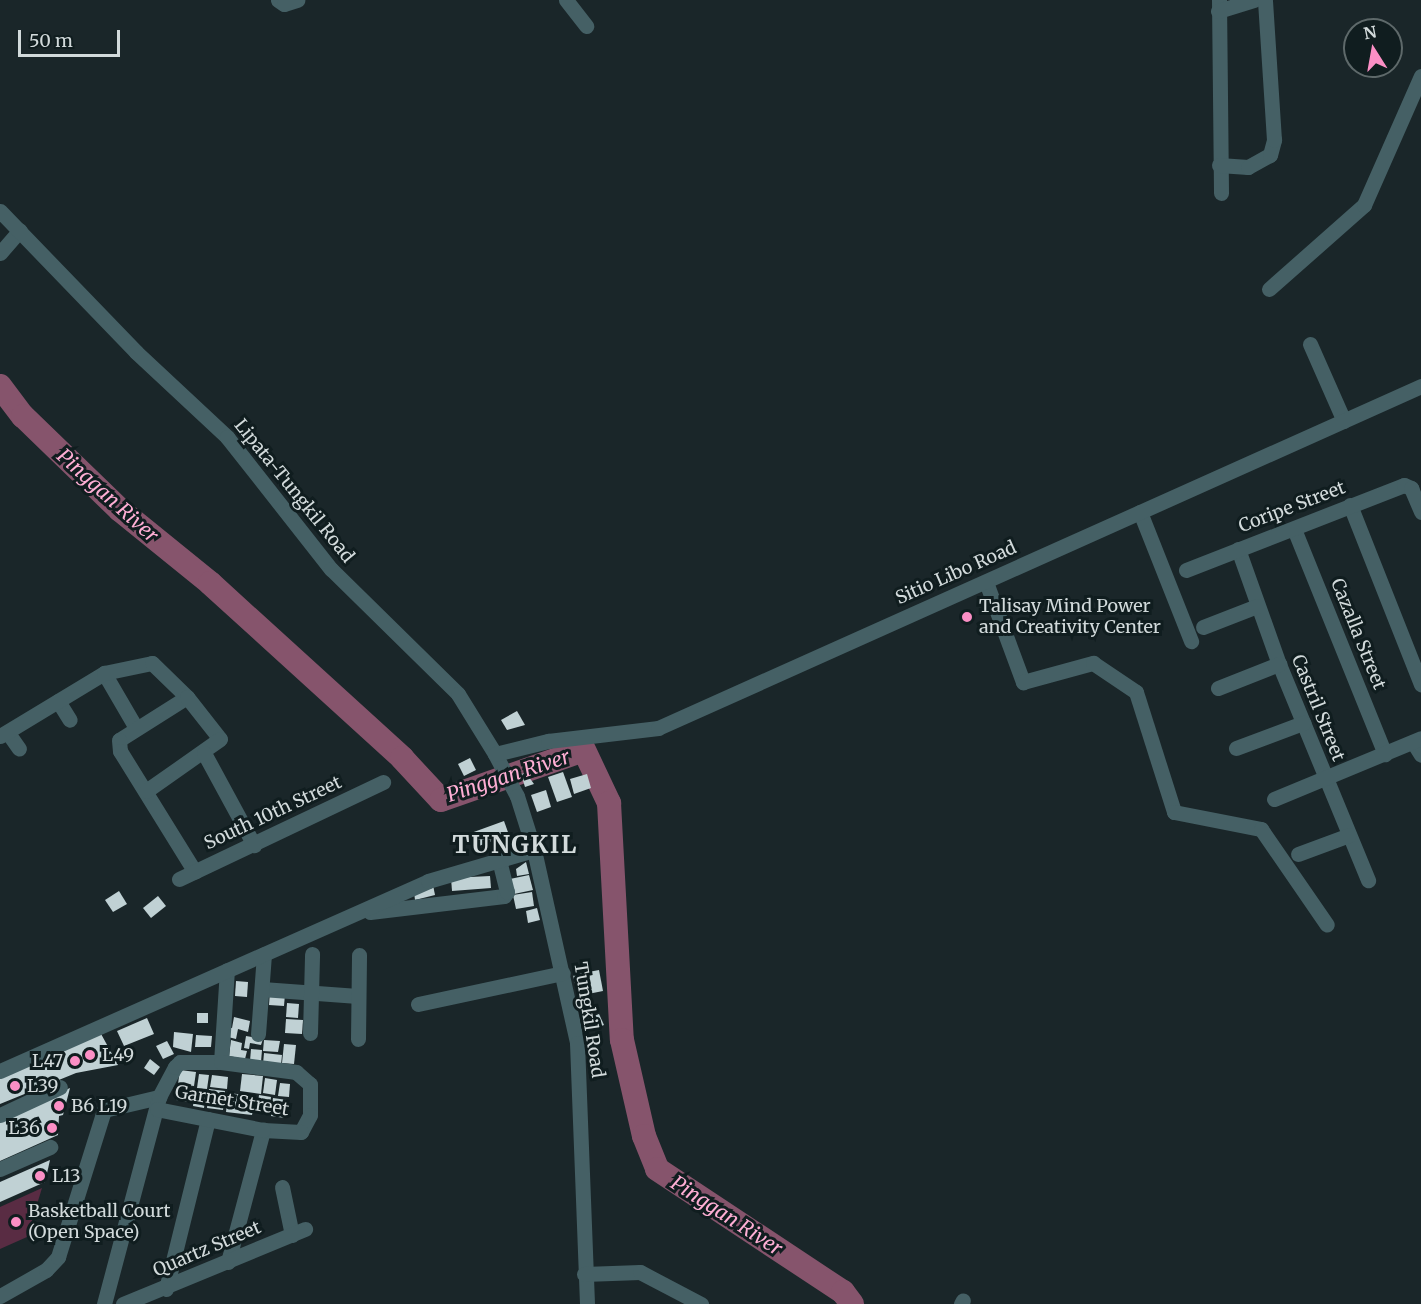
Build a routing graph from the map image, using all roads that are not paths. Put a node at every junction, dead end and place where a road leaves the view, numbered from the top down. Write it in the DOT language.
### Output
graph roads {
  1 [pos="278,0"];
  2 [pos="297,0"];
  3 [pos="566,0"];
  4 [pos="1254,0"];
  5 [pos="1265,0"];
  6 [pos="1219,5"];
  7 [pos="586,26"];
  8 [pos="1421,76"];
  9 [pos="1219,165"];
  10 [pos="1221,193"];
  11 [pos="0,211"];
  12 [pos="20,230"];
  13 [pos="0,252"];
  14 [pos="1269,290"];
  15 [pos="1310,344"];
  16 [pos="1421,386"];
  17 [pos="1344,421"];
  18 [pos="1350,505"];
  19 [pos="1140,512"];
  20 [pos="1421,512"];
  21 [pos="1294,530"];
  22 [pos="1238,549"];
  23 [pos="1186,570"];
  24 [pos="986,582"];
  25 [pos="1257,606"];
  26 [pos="1203,627"];
  27 [pos="1191,641"];
  28 [pos="1279,664"];
  29 [pos="104,673"];
  30 [pos="1421,684"];
  31 [pos="1218,688"];
  32 [pos="187,697"];
  33 [pos="58,701"];
  34 [pos="69,720"];
  35 [pos="1303,723"];
  36 [pos="136,728"];
  37 [pos="4,734"];
  38 [pos="1418,745"];
  39 [pos="1236,748"];
  40 [pos="19,749"];
  41 [pos="204,753"];
  42 [pos="1385,754"];
  43 [pos="497,758"];
  44 [pos="1326,778"];
  45 [pos="383,782"];
  46 [pos="146,791"];
  47 [pos="1274,799"];
  48 [pos="1350,835"];
  49 [pos="254,845"];
  50 [pos="534,850"];
  51 [pos="1298,854"];
  52 [pos="499,860"];
  53 [pos="195,872"];
  54 [pos="179,879"];
  55 [pos="1368,880"];
  56 [pos="354,914"];
  57 [pos="1327,925"];
  58 [pos="264,954"];
  59 [pos="312,954"];
  60 [pos="359,956"];
  61 [pos="227,970"];
  62 [pos="563,973"];
  63 [pos="262,989"];
  64 [pos="310,995"];
  65 [pos="358,996"];
  66 [pos="418,1004"];
  67 [pos="310,1033"];
  68 [pos="258,1034"];
  69 [pos="358,1039"];
  70 [pos="221,1062"];
  71 [pos="0,1071"];
  72 [pos="60,1087"];
  73 [pos="158,1103"];
  74 [pos="0,1115"];
  75 [pos="208,1119"];
  76 [pos="263,1130"];
  77 [pos="50,1147"];
  78 [pos="0,1169"];
  79 [pos="282,1187"];
  80 [pos="228,1262"];
  81 [pos="584,1274"];
  82 [pos="166,1289"];
  83 [pos="8,1297"];
  84 [pos="104,1304"];
  85 [pos="123,1304"];
  86 [pos="587,1304"];
  87 [pos="701,1304"];
  1 -- 2 [label="street"];
  3 -- 7 [label="street"];
  4 -- 6 [label="street"];
  5 -- 9 [label="street"];
  6 -- 9 [label="street"];
  8 -- 14 [label="street"];
  9 -- 10 [label="street"];
  11 -- 12 [label="street, Lipata-Tungkil Road"];
  12 -- 13 [label="street"];
  12 -- 43 [label="street, Lipata-Tungkil Road"];
  15 -- 17 [label="street"];
  16 -- 17 [label="street, Sitio Libo Road"];
  17 -- 19 [label="street, Sitio Libo Road"];
  18 -- 20 [label="street, Coripe Street"];
  18 -- 21 [label="street, Coripe Street"];
  18 -- 30 [label="street"];
  19 -- 24 [label="street, Sitio Libo Road"];
  19 -- 27 [label="street"];
  21 -- 22 [label="street, Coripe Street"];
  21 -- 42 [label="street, Cazalla Street"];
  22 -- 23 [label="street, Coripe Street"];
  22 -- 25 [label="street, Castril Street"];
  24 -- 43 [label="street, Sitio Libo Road"];
  24 -- 57 [label="street"];
  25 -- 26 [label="street"];
  25 -- 28 [label="street, Castril Street"];
  28 -- 31 [label="street"];
  28 -- 35 [label="street, Castril Street"];
  29 -- 32 [label="street"];
  29 -- 33 [label="street"];
  29 -- 36 [label="street"];
  32 -- 36 [label="street"];
  32 -- 41 [label="street"];
  33 -- 34 [label="street"];
  33 -- 37 [label="street"];
  35 -- 39 [label="street"];
  35 -- 44 [label="street, Castril Street"];
  36 -- 46 [label="street"];
  37 -- 40 [label="street"];
  38 -- 42 [label="street"];
  41 -- 46 [label="street"];
  41 -- 49 [label="street"];
  42 -- 44 [label="street"];
  43 -- 50 [label="street, Tungkil Road"];
  44 -- 47 [label="street"];
  44 -- 48 [label="street, Castril Street"];
  45 -- 49 [label="street, South 10th Street"];
  46 -- 53 [label="street"];
  48 -- 51 [label="street"];
  48 -- 55 [label="street, Castril Street"];
  49 -- 53 [label="street, South 10th Street"];
  50 -- 52 [label="street"];
  50 -- 62 [label="street, Tungkil Road"];
  52 -- 56 [label="street"];
  52 -- 56 [label="street"];
  53 -- 54 [label="street, South 10th Street"];
  56 -- 58 [label="street"];
  58 -- 61 [label="street"];
  58 -- 63 [label="street"];
  59 -- 64 [label="street"];
  60 -- 65 [label="street"];
  61 -- 70 [label="street"];
  61 -- 71 [label="street"];
  62 -- 66 [label="street"];
  62 -- 81 [label="street, Tungkil Road"];
  63 -- 64 [label="street"];
  63 -- 68 [label="street"];
  64 -- 65 [label="street"];
  64 -- 67 [label="street"];
  65 -- 69 [label="street"];
  70 -- 73 [label="street"];
  70 -- 76 [label="street, Garnet Street"];
  72 -- 74 [label="street"];
  73 -- 75 [label="street, Garnet Street"];
  73 -- 83 [label="street"];
  73 -- 84 [label="street"];
  75 -- 76 [label="street, Garnet Street"];
  75 -- 82 [label="street"];
  76 -- 80 [label="street"];
  77 -- 78 [label="street"];
  79 -- 80 [label="street, Quartz Street"];
  80 -- 82 [label="street, Quartz Street"];
  81 -- 86 [label="street, Tungkil Road"];
  81 -- 87 [label="street"];
  82 -- 85 [label="street, Quartz Street"];
}
